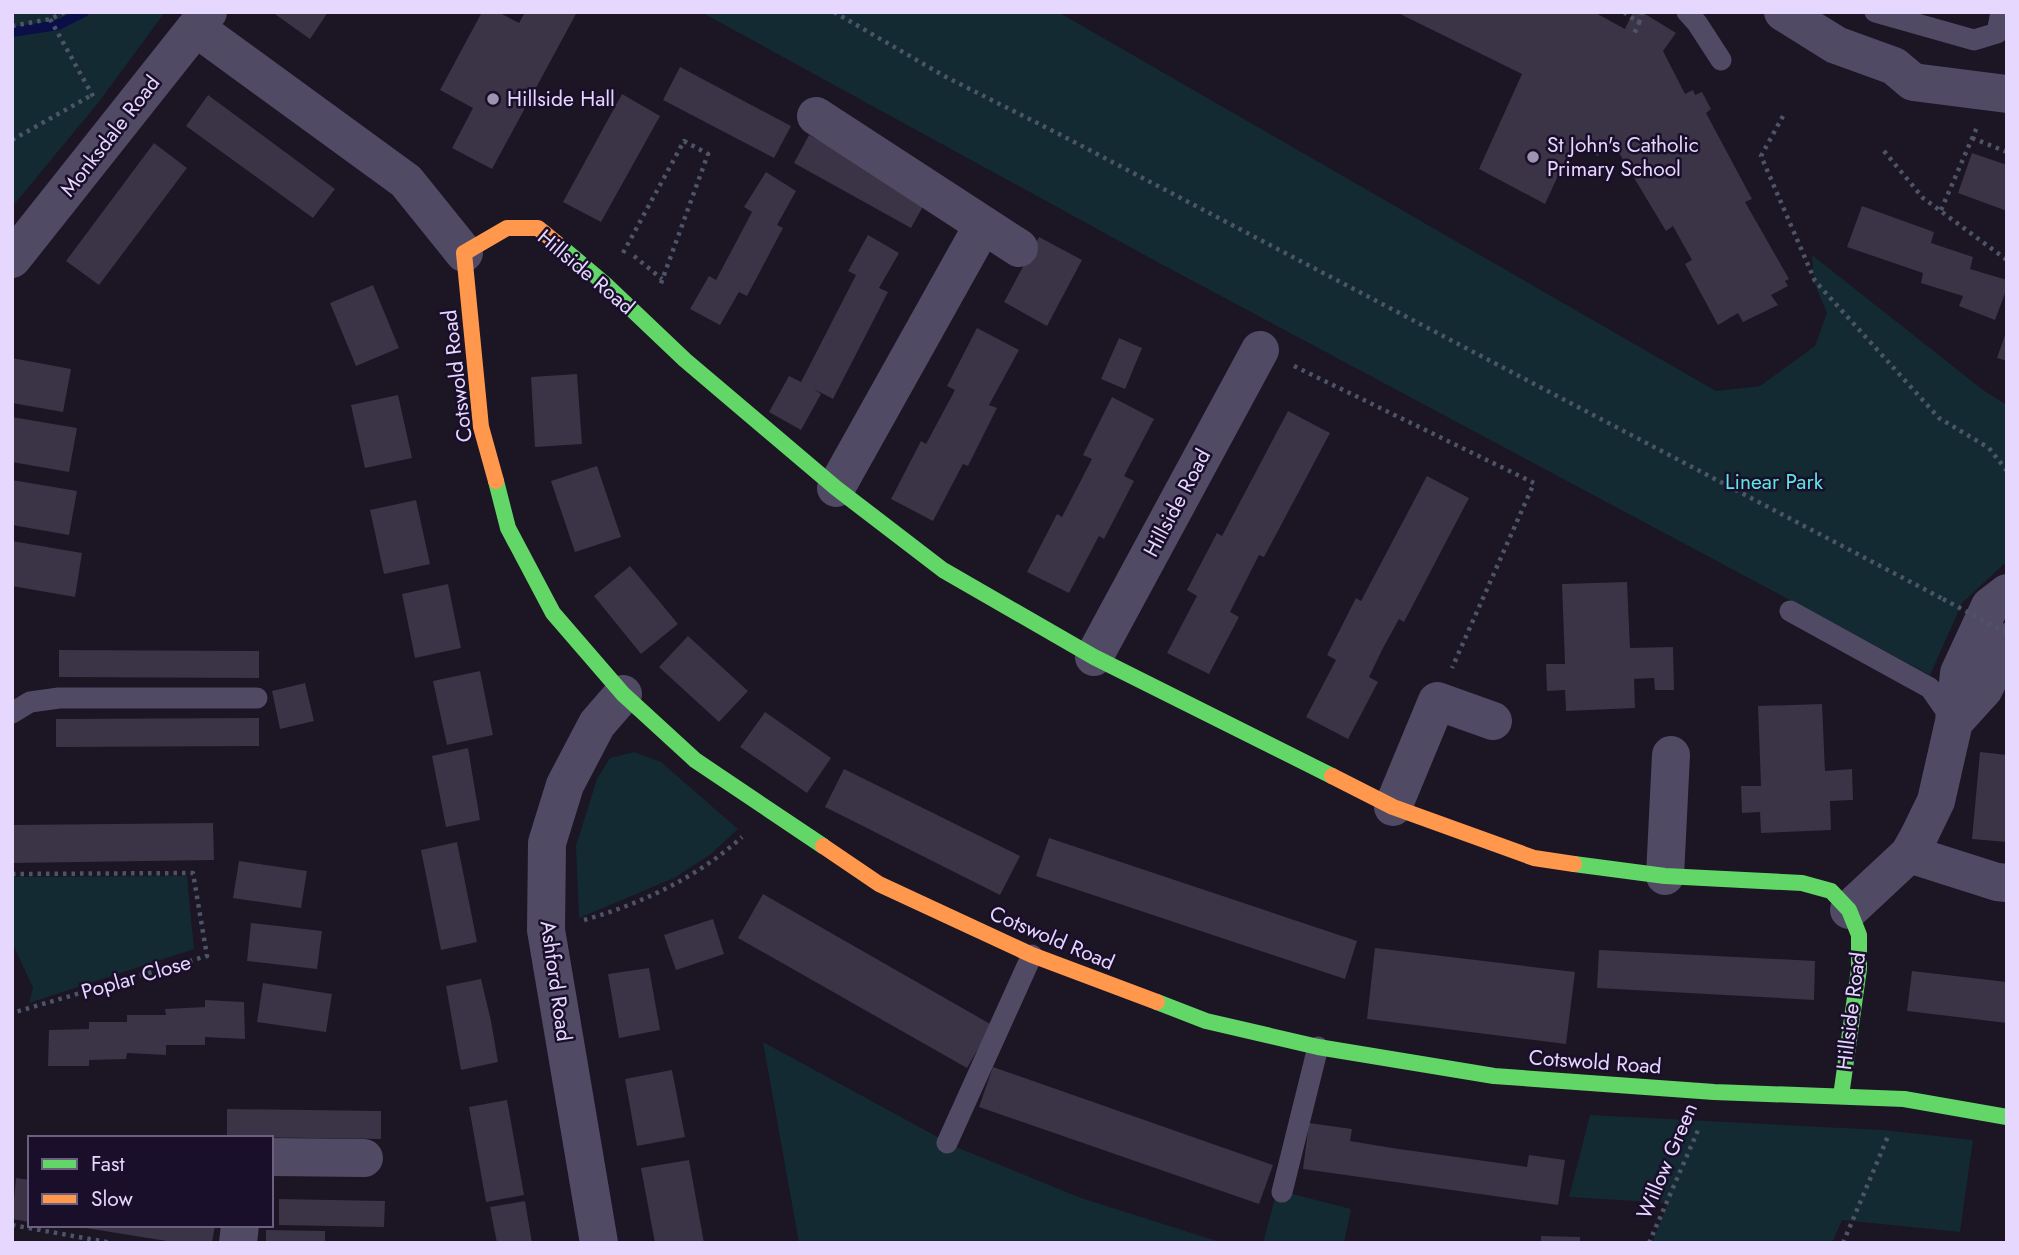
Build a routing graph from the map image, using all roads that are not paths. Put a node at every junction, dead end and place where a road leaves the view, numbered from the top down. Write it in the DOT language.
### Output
graph roads {
  1 [pos="1687,12"];
  2 [pos="1875,12"];
  3 [pos="2001,12"];
  4 [pos="1801,17"];
  5 [pos="202,20"];
  6 [pos="1721,60"];
  7 [pos="1994,105"];
  8 [pos="816,116"];
  9 [pos="983,225"];
  10 [pos="1019,248"];
  11 [pos="464,253"];
  12 [pos="12,259"];
  13 [pos="1260,350"];
  14 [pos="836,488"];
  15 [pos="2007,593"];
  16 [pos="1790,611"];
  17 [pos="2007,642"];
  18 [pos="1094,657"];
  19 [pos="623,694"];
  20 [pos="257,698"];
  21 [pos="12,713"];
  22 [pos="1493,721"];
  23 [pos="1954,722"];
  24 [pos="1671,755"];
  25 [pos="1393,807"];
  26 [pos="1909,854"];
  27 [pos="1665,876"];
  28 [pos="2007,883"];
  29 [pos="1849,910"];
  30 [pos="1032,955"];
  31 [pos="1318,1047"];
  32 [pos="1841,1096"];
  33 [pos="2007,1117"];
  34 [pos="947,1143"];
  35 [pos="273,1157"];
  36 [pos="364,1158"];
  37 [pos="1282,1192"];
  38 [pos="599,1243"];
  1 -- 6 [label="lane"];
  2 -- 3 [label="lane"];
  4 -- 7 [label="street"];
  5 -- 11 [label="street"];
  5 -- 12 [label="street, Monksdale Road"];
  8 -- 9 [label="street"];
  9 -- 10 [label="street"];
  9 -- 14 [label="street"];
  11 -- 14 [label="street, Hillside Road"];
  11 -- 19 [label="street, Cotswold Road"];
  13 -- 18 [label="street, Hillside Road"];
  14 -- 18 [label="street, Hillside Road"];
  15 -- 23 [label="street"];
  16 -- 23 [label="lane"];
  17 -- 23 [label="street"];
  18 -- 25 [label="street, Hillside Road"];
  19 -- 30 [label="street, Cotswold Road"];
  19 -- 38 [label="street, Ashford Road"];
  20 -- 21 [label="lane"];
  22 -- 25 [label="street"];
  23 -- 26 [label="street"];
  24 -- 27 [label="street"];
  25 -- 27 [label="street, Hillside Road"];
  26 -- 28 [label="street"];
  26 -- 29 [label="street"];
  27 -- 29 [label="street, Hillside Road"];
  29 -- 32 [label="street, Hillside Road"];
  30 -- 31 [label="street, Cotswold Road"];
  30 -- 34 [label="lane"];
  31 -- 32 [label="street, Cotswold Road"];
  31 -- 37 [label="lane"];
  32 -- 33 [label="street, Cotswold Road"];
  35 -- 36 [label="street"];
}
